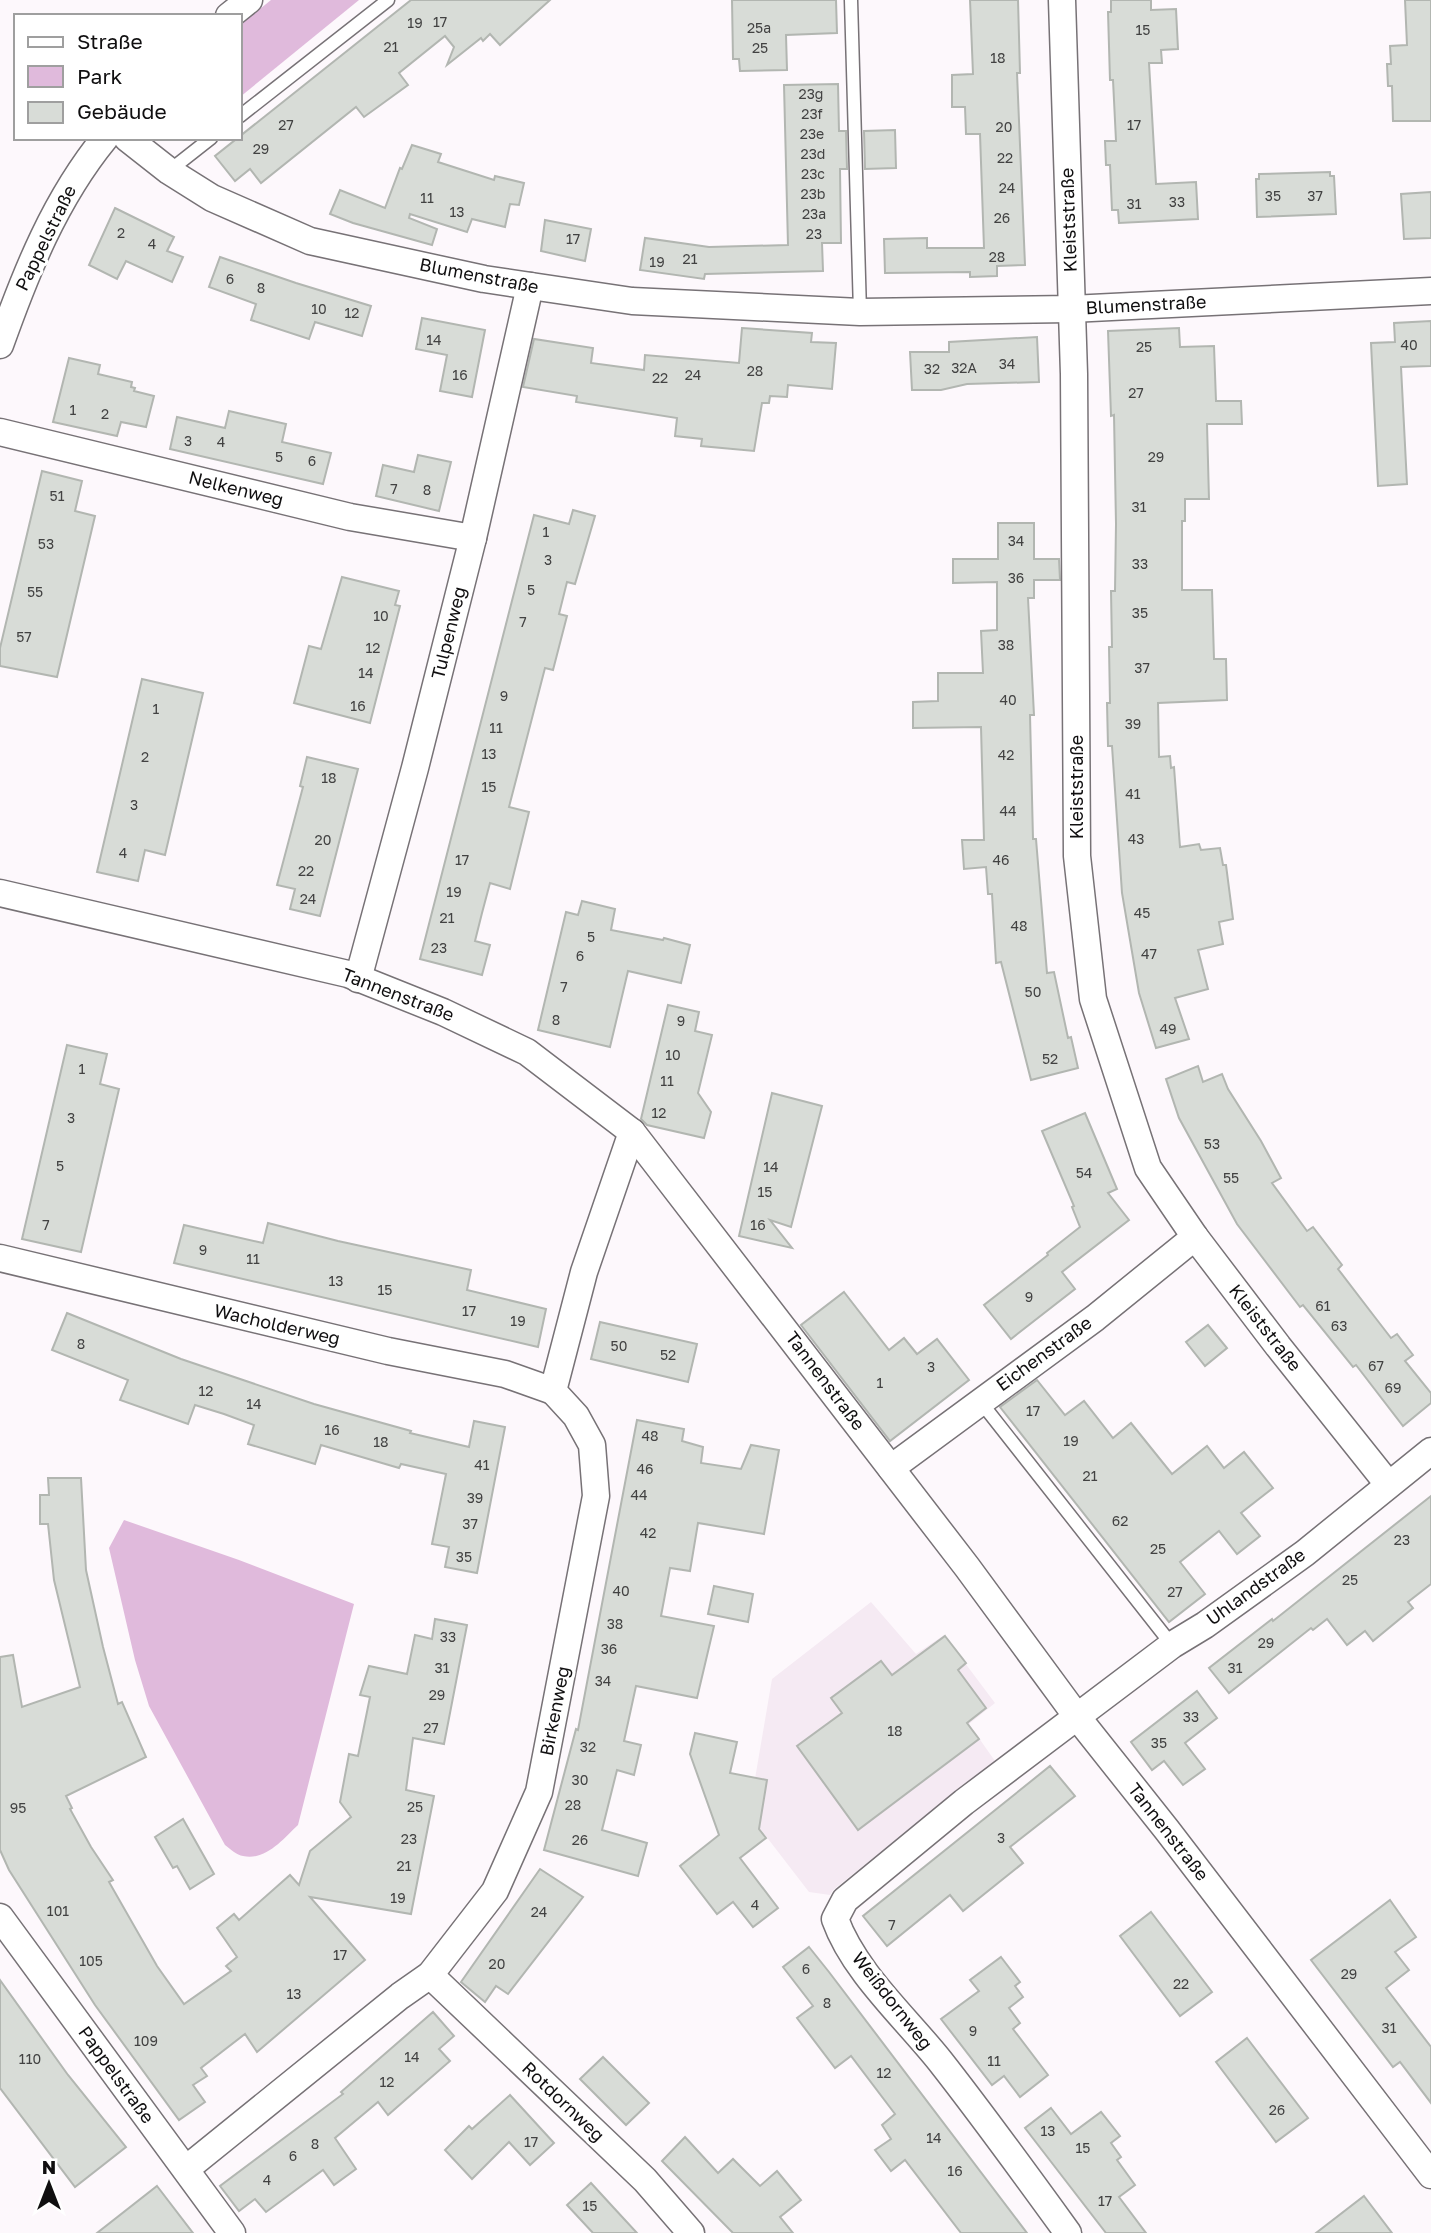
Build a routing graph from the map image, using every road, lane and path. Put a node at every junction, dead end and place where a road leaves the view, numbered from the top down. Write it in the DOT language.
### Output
graph roads {
  1 [pos="249,0"];
  2 [pos="388,0"];
  3 [pos="852,0"];
  4 [pos="1062,0"];
  5 [pos="232,14"];
  6 [pos="242,114"];
  7 [pos="103,140"];
  8 [pos="130,140"];
  9 [pos="208,140"];
  10 [pos="169,171"];
  11 [pos="530,286"];
  12 [pos="1431,291"];
  13 [pos="1072,309"];
  14 [pos="860,312"];
  15 [pos="0,345"];
  16 [pos="0,432"];
  17 [pos="473,538"];
  18 [pos="0,893"];
  19 [pos="358,979"];
  20 [pos="632,1132"];
  21 [pos="1195,1237"];
  22 [pos="0,1258"];
  23 [pos="553,1391"];
  24 [pos="980,1401"];
  25 [pos="1431,1451"];
  26 [pos="891,1468"];
  27 [pos="1388,1484"];
  28 [pos="1172,1646"];
  29 [pos="1078,1718"];
  30 [pos="0,1917"];
  31 [pos="430,1975"];
  32 [pos="186,2169"];
  33 [pos="1431,2175"];
  34 [pos="232,2233"];
  35 [pos="691,2233"];
  36 [pos="1068,2233"];
  1 -- 5 [label="street"];
  2 -- 6 [label="lane"];
  3 -- 14 [label="lane"];
  4 -- 13 [label="street, Kleiststraße"];
  7 -- 15 [label="street, Pappelstraße"];
  8 -- 10 [label="street, Blumenstraße"];
  9 -- 10 [label="lane"];
  10 -- 11 [label="street, Blumenstraße"];
  11 -- 14 [label="street, Blumenstraße"];
  11 -- 17 [label="street, Tulpenweg"];
  12 -- 13 [label="street, Blumenstraße"];
  13 -- 14 [label="street, Blumenstraße"];
  13 -- 21 [label="street, Kleiststraße"];
  16 -- 17 [label="street, Nelkenweg"];
  17 -- 19 [label="street, Tulpenweg"];
  18 -- 19 [label="street, Tannenstraße"];
  19 -- 20 [label="street, Tannenstraße"];
  20 -- 23 [label="street"];
  20 -- 26 [label="street, Tannenstraße"];
  21 -- 24 [label="street, Eichenstraße"];
  21 -- 27 [label="street, Kleiststraße"];
  22 -- 23 [label="street, Wacholderweg"];
  23 -- 31 [label="street, Birkenweg"];
  24 -- 26 [label="street, Eichenstraße"];
  24 -- 28 [label="lane"];
  25 -- 27 [label="street, Uhlandstraße"];
  26 -- 29 [label="street, Tannenstraße"];
  27 -- 28 [label="street, Uhlandstraße"];
  28 -- 29 [label="street, Uhlandstraße"];
  29 -- 33 [label="street, Tannenstraße"];
  29 -- 36 [label="street, Weißdornweg"];
  30 -- 32 [label="street, Pappelstraße"];
  31 -- 32 [label="street, Birkenweg"];
  31 -- 35 [label="street, Rotdornweg"];
  32 -- 34 [label="street, Pappelstraße"];
}
